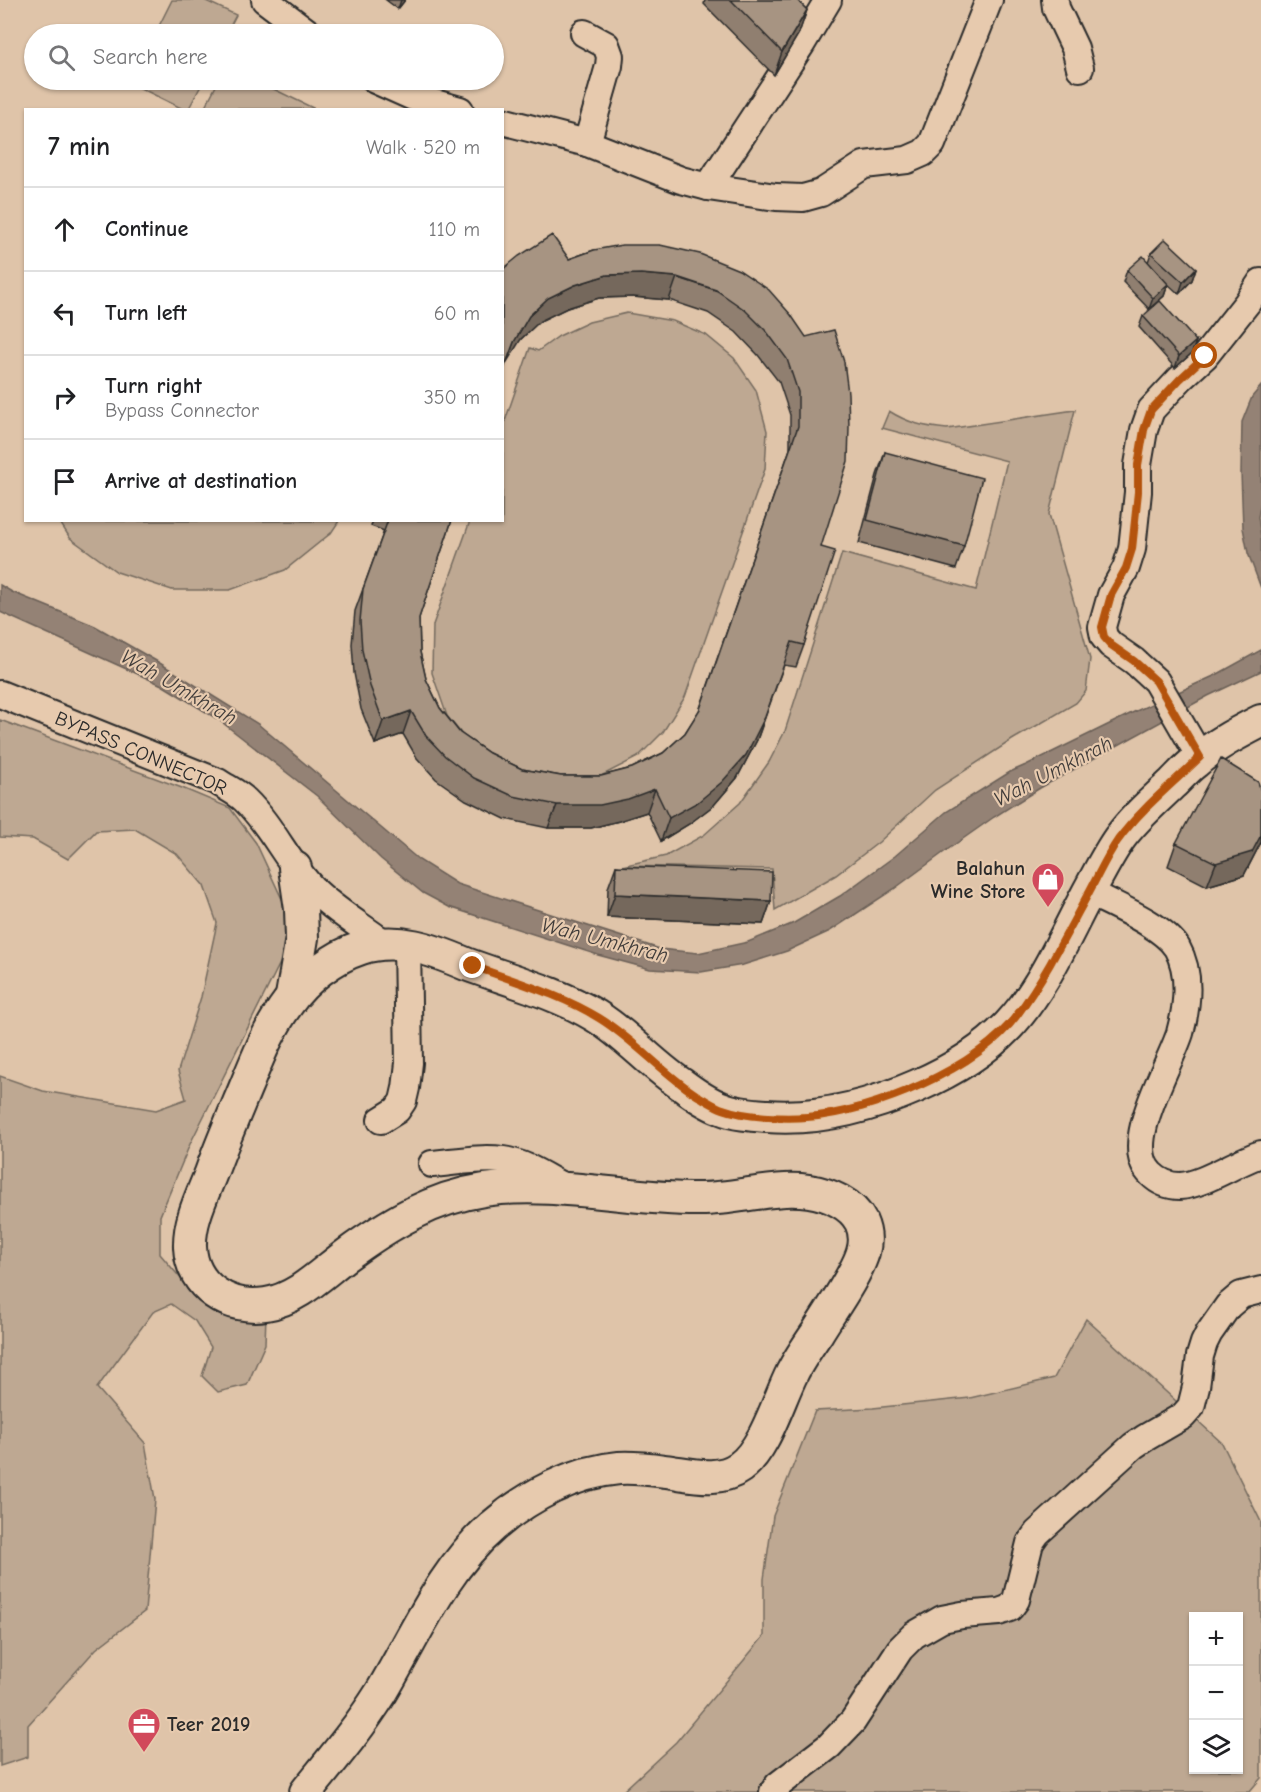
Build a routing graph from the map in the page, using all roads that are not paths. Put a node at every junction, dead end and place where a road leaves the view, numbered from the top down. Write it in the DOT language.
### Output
graph roads {
  1 [pos="265,0"];
  2 [pos="828,0"];
  3 [pos="989,0"];
  4 [pos="1055,0"];
  5 [pos="297,24"];
  6 [pos="584,33"];
  7 [pos="1080,68"];
  8 [pos="397,90"];
  9 [pos="453,108"];
  10 [pos="504,122"];
  11 [pos="586,143"];
  12 [pos="708,187"];
  13 [pos="1261,282"];
  14 [pos="0,693"];
  15 [pos="1261,721"];
  16 [pos="1200,757"];
  17 [pos="295,868"];
  18 [pos="1089,892"];
  19 [pos="395,944"];
  20 [pos="292,996"];
  21 [pos="381,1120"];
  22 [pos="1261,1154"];
  23 [pos="432,1164"];
  24 [pos="567,1189"];
  25 [pos="1261,1290"];
  26 [pos="306,1792"];
  27 [pos="773,1792"];
  1 -- 5 [label="street"];
  2 -- 12 [label="street"];
  3 -- 12 [label="street"];
  4 -- 7 [label="street"];
  6 -- 11 [label="street"];
  8 -- 9 [label="street"];
  10 -- 11 [label="street"];
  11 -- 12 [label="street"];
  13 -- 16 [label="street"];
  14 -- 17 [label="street, BYPASS CONNECTOR"];
  15 -- 16 [label="main road, BYPASS CONNECTOR"];
  16 -- 18 [label="main road, BYPASS CONNECTOR"];
  17 -- 19 [label="street, BYPASS CONNECTOR"];
  17 -- 20 [label="main road"];
  18 -- 19 [label="main road, BYPASS CONNECTOR"];
  18 -- 22 [label="street"];
  19 -- 20 [label="main road"];
  19 -- 21 [label="street"];
  20 -- 24 [label="main road"];
  23 -- 24 [label="street"];
  24 -- 26 [label="main road"];
  25 -- 27 [label="street"];
}
